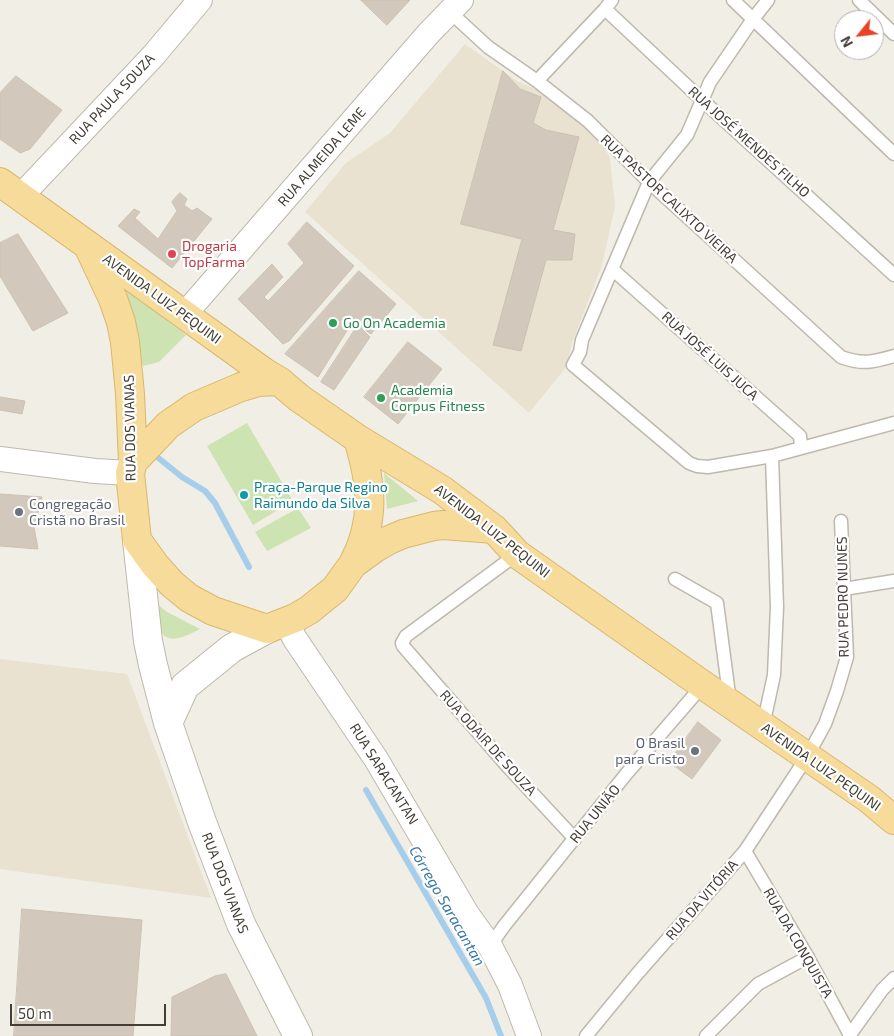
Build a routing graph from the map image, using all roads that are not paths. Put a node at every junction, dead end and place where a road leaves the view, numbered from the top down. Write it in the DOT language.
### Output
graph roads {
  1 [pos="200,0"];
  2 [pos="733,0"];
  3 [pos="768,0"];
  4 [pos="859,0"];
  5 [pos="608,5"];
  6 [pos="455,6"];
  7 [pos="753,19"];
  8 [pos="894,34"];
  9 [pos="537,81"];
  10 [pos="702,100"];
  11 [pos="894,154"];
  12 [pos="649,182"];
  13 [pos="11,189"];
  14 [pos="88,246"];
  15 [pos="612,269"];
  16 [pos="894,275"];
  17 [pos="184,315"];
  18 [pos="894,356"];
  19 [pos="279,381"];
  20 [pos="894,423"];
  21 [pos="358,439"];
  22 [pos="801,447"];
  23 [pos="772,456"];
  24 [pos="0,459"];
  25 [pos="131,467"];
  26 [pos="841,520"];
  27 [pos="494,529"];
  28 [pos="137,540"];
  29 [pos="517,554"];
  30 [pos="353,564"];
  31 [pos="675,579"];
  32 [pos="894,581"];
  33 [pos="844,589"];
  34 [pos="276,626"];
  35 [pos="702,685"];
  36 [pos="730,704"];
  37 [pos="168,723"];
  38 [pos="763,726"];
  39 [pos="807,757"];
  40 [pos="894,820"];
  41 [pos="575,839"];
  42 [pos="745,851"];
  43 [pos="490,946"];
  44 [pos="808,958"];
  45 [pos="894,978"];
  46 [pos="588,1035"];
  47 [pos="298,1036"];
  48 [pos="529,1036"];
  49 [pos="706,1036"];
  50 [pos="850,1036"];
  1 -- 13 [label="street, RUA PAULA SOUZA"];
  2 -- 7 [label="lane"];
  3 -- 7 [label="lane"];
  4 -- 8 [label="lane"];
  5 -- 9 [label="lane"];
  5 -- 10 [label="lane, RUA JOSÉ MENDES FILHO"];
  6 -- 9 [label="lane, RUA PASTOR CALIXTO VIEIRA"];
  6 -- 17 [label="street, RUA ALMEIDA LEME"];
  7 -- 10 [label="lane"];
  7 -- 11 [label="lane"];
  9 -- 12 [label="lane, RUA PASTOR CALIXTO VIEIRA"];
  10 -- 12 [label="lane"];
  10 -- 16 [label="lane, RUA JOSÉ MENDES FILHO"];
  12 -- 15 [label="lane"];
  12 -- 18 [label="lane, RUA PASTOR CALIXTO VIEIRA"];
  13 -- 14 [label="main road, RUA DOS VIANAS"];
  14 -- 17 [label="main road, AVENIDA LUIZ PEQUINI"];
  14 -- 25 [label="main road, RUA DOS VIANAS"];
  15 -- 22 [label="lane, RUA JOSÉ LUIS JUCA"];
  15 -- 23 [label="lane"];
  17 -- 19 [label="main road, AVENIDA LUIZ PEQUINI"];
  19 -- 21 [label="main road, AVENIDA LUIZ PEQUINI"];
  19 -- 25 [label="main road"];
  20 -- 22 [label="lane"];
  21 -- 27 [label="main road, AVENIDA LUIZ PEQUINI"];
  21 -- 30 [label="main road"];
  22 -- 23 [label="lane"];
  23 -- 38 [label="lane"];
  24 -- 25 [label="street"];
  25 -- 28 [label="main road, RUA DOS VIANAS"];
  26 -- 33 [label="lane, RUA PEDRO NUNES"];
  27 -- 29 [label="main road, AVENIDA LUIZ PEQUINI"];
  27 -- 30 [label="main road"];
  28 -- 34 [label="main road"];
  28 -- 37 [label="street, RUA DOS VIANAS"];
  29 -- 35 [label="main road, AVENIDA LUIZ PEQUINI"];
  29 -- 41 [label="lane, RUA ODAIR DE SOUZA"];
  30 -- 34 [label="main road"];
  31 -- 36 [label="lane"];
  32 -- 33 [label="lane"];
  33 -- 39 [label="lane, RUA PEDRO NUNES"];
  34 -- 37 [label="street"];
  34 -- 43 [label="street, RUA SARACANTAN"];
  35 -- 36 [label="main road, AVENIDA LUIZ PEQUINI"];
  35 -- 41 [label="lane, RUA UNIÃO"];
  36 -- 38 [label="main road, AVENIDA LUIZ PEQUINI"];
  37 -- 47 [label="street, RUA DOS VIANAS"];
  38 -- 39 [label="main road, AVENIDA LUIZ PEQUINI"];
  39 -- 40 [label="main road, AVENIDA LUIZ PEQUINI"];
  39 -- 42 [label="lane, RUA DA VITÓRIA"];
  41 -- 43 [label="lane, RUA UNIÃO"];
  42 -- 44 [label="lane, RUA DA CONQUISTA"];
  42 -- 46 [label="lane, RUA DA VITÓRIA"];
  43 -- 48 [label="street, RUA SARACANTAN"];
  44 -- 49 [label="lane"];
  44 -- 50 [label="lane, RUA DA CONQUISTA"];
  45 -- 50 [label="lane"];
}
